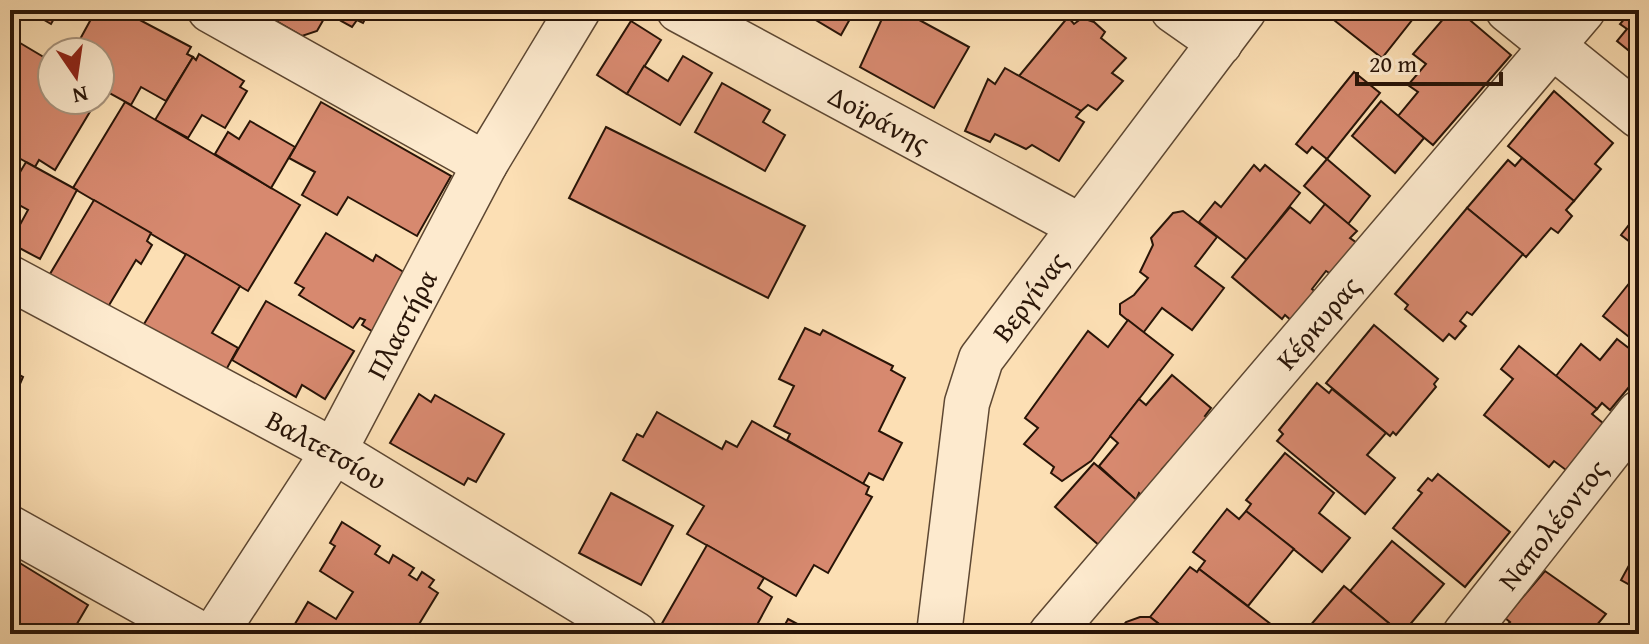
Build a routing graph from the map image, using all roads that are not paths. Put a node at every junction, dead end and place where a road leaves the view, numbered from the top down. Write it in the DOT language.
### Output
graph roads {
  1 [pos="210,10"];
  2 [pos="578,10"];
  3 [pos="679,10"];
  4 [pos="1173,10"];
  5 [pos="1508,10"];
  6 [pos="1583,10"];
  7 [pos="1232,27"];
  8 [pos="1553,47"];
  9 [pos="1639,116"];
  10 [pos="485,164"];
  11 [pos="1080,226"];
  12 [pos="10,278"];
  13 [pos="1639,413"];
  14 [pos="334,451"];
  15 [pos="10,528"];
  16 [pos="200,634"];
  17 [pos="215,634"];
  18 [pos="635,634"];
  19 [pos="939,634"];
  20 [pos="1051,634"];
  21 [pos="1465,634"];
  1 -- 10 [label="street"];
  2 -- 10 [label="street, Πλαστήρα"];
  3 -- 11 [label="street, Δοϊράνης"];
  4 -- 7 [label="street"];
  5 -- 8 [label="street"];
  6 -- 8 [label="street, Κέρκυρας"];
  7 -- 11 [label="street, Βεργίνας"];
  8 -- 9 [label="street"];
  8 -- 20 [label="street, Κέρκυρας"];
  10 -- 14 [label="street, Πλαστήρα"];
  11 -- 19 [label="street, Βεργίνας"];
  12 -- 14 [label="street, Βαλτετσίου"];
  13 -- 21 [label="street, Ναπολέοντος"];
  14 -- 17 [label="street, Πλαστήρα"];
  14 -- 18 [label="street, Βαλτετσίου"];
  15 -- 16 [label="street"];
}
